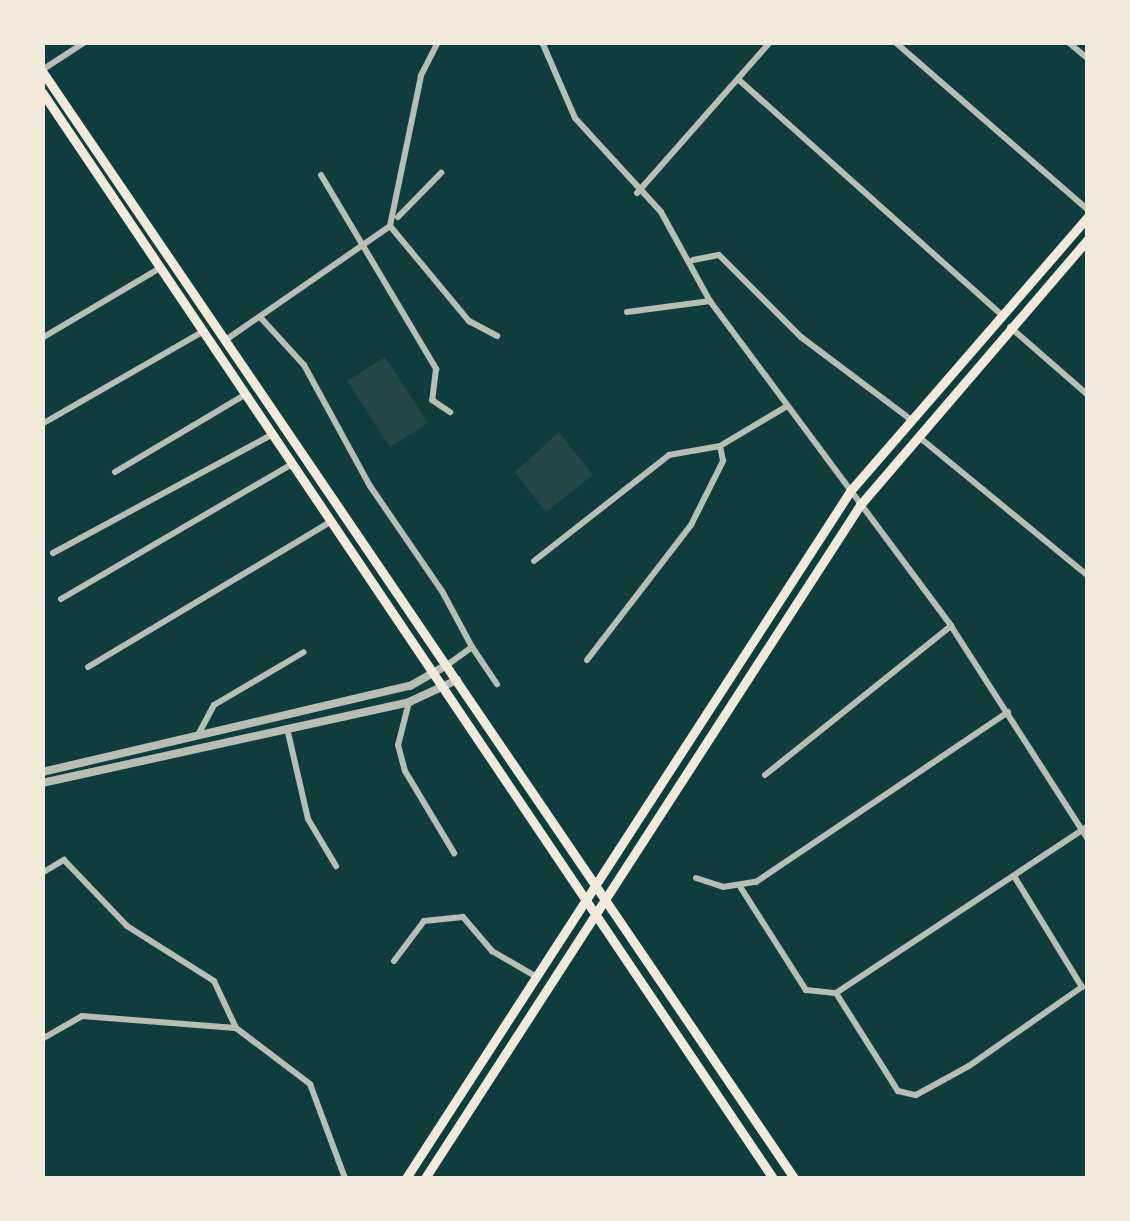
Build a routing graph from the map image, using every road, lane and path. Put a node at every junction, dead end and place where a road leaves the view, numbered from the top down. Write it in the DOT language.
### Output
graph roads {
  1 [pos="85,42"];
  2 [pos="438,42"];
  3 [pos="542,42"];
  4 [pos="770,42"];
  5 [pos="895,42"];
  6 [pos="1068,42"];
  7 [pos="1088,59"];
  8 [pos="42,70"];
  9 [pos="739,80"];
  10 [pos="42,92"];
  11 [pos="321,174"];
  12 [pos="441,174"];
  13 [pos="638,193"];
  14 [pos="1088,213"];
  15 [pos="390,226"];
  16 [pos="1088,239"];
  17 [pos="361,249"];
  18 [pos="693,260"];
  19 [pos="160,268"];
  20 [pos="710,301"];
  21 [pos="627,312"];
  22 [pos="1001,314"];
  23 [pos="260,317"];
  24 [pos="1010,328"];
  25 [pos="202,332"];
  26 [pos="498,336"];
  27 [pos="42,338"];
  28 [pos="227,339"];
  29 [pos="1088,395"];
  30 [pos="243,396"];
  31 [pos="787,406"];
  32 [pos="450,412"];
  33 [pos="909,418"];
  34 [pos="42,424"];
  35 [pos="917,435"];
  36 [pos="269,436"];
  37 [pos="720,446"];
  38 [pos="290,464"];
  39 [pos="115,472"];
  40 [pos="851,490"];
  41 [pos="860,504"];
  42 [pos="330,522"];
  43 [pos="53,554"];
  44 [pos="534,561"];
  45 [pos="1088,576"];
  46 [pos="61,599"];
  47 [pos="951,626"];
  48 [pos="472,648"];
  49 [pos="304,652"];
  50 [pos="586,660"];
  51 [pos="447,665"];
  52 [pos="88,667"];
  53 [pos="434,674"];
  54 [pos="457,680"];
  55 [pos="497,684"];
  56 [pos="443,686"];
  57 [pos="409,702"];
  58 [pos="1008,712"];
  59 [pos="288,728"];
  60 [pos="198,735"];
  61 [pos="42,772"];
  62 [pos="765,776"];
  63 [pos="42,782"];
  64 [pos="648,802"];
  65 [pos="657,814"];
  66 [pos="1085,828"];
  67 [pos="1088,839"];
  68 [pos="454,853"];
  69 [pos="336,866"];
  70 [pos="42,873"];
  71 [pos="1014,876"];
  72 [pos="696,878"];
  73 [pos="742,888"];
  74 [pos="592,891"];
  75 [pos="584,902"];
  76 [pos="601,905"];
  77 [pos="593,918"];
  78 [pos="394,961"];
  79 [pos="534,976"];
  80 [pos="836,993"];
  81 [pos="236,1028"];
  82 [pos="42,1039"];
  83 [pos="704,1048"];
  84 [pos="690,1056"];
  85 [pos="345,1178"];
  86 [pos="406,1178"];
  87 [pos="424,1178"];
  88 [pos="773,1178"];
  89 [pos="794,1178"];
  1 -- 8 [label="street"];
  2 -- 15 [label="street"];
  3 -- 13 [label="street"];
  4 -- 9 [label="street"];
  5 -- 14 [label="street"];
  6 -- 7 [label="street"];
  8 -- 28 [label="main road"];
  9 -- 13 [label="street"];
  9 -- 22 [label="street"];
  10 -- 19 [label="main road"];
  11 -- 17 [label="street"];
  12 -- 15 [label="street"];
  13 -- 18 [label="street"];
  14 -- 22 [label="main road"];
  15 -- 17 [label="street"];
  15 -- 26 [label="street"];
  16 -- 24 [label="main road"];
  17 -- 23 [label="street"];
  17 -- 32 [label="street"];
  18 -- 20 [label="street"];
  18 -- 33 [label="street"];
  19 -- 25 [label="main road"];
  19 -- 27 [label="street"];
  20 -- 21 [label="street"];
  20 -- 31 [label="street"];
  22 -- 33 [label="main road"];
  23 -- 28 [label="street"];
  23 -- 48 [label="street"];
  24 -- 29 [label="street"];
  24 -- 35 [label="main road"];
  25 -- 30 [label="main road"];
  25 -- 34 [label="street"];
  28 -- 51 [label="main road"];
  30 -- 36 [label="main road"];
  30 -- 39 [label="street"];
  31 -- 37 [label="street"];
  31 -- 40 [label="street"];
  33 -- 40 [label="main road"];
  35 -- 41 [label="main road"];
  35 -- 45 [label="street"];
  36 -- 38 [label="main road"];
  36 -- 43 [label="street"];
  37 -- 44 [label="street"];
  37 -- 50 [label="street"];
  38 -- 42 [label="main road"];
  38 -- 46 [label="street"];
  40 -- 41 [label="street"];
  40 -- 64 [label="main road"];
  41 -- 47 [label="street"];
  41 -- 65 [label="main road"];
  42 -- 52 [label="street"];
  42 -- 53 [label="main road"];
  47 -- 58 [label="street"];
  47 -- 62 [label="street"];
  48 -- 51 [label="street"];
  48 -- 55 [label="street"];
  49 -- 60 [label="street"];
  51 -- 53 [label="street"];
  51 -- 54 [label="main road"];
  53 -- 56 [label="main road"];
  53 -- 60 [label="street"];
  54 -- 56 [label="street"];
  54 -- 74 [label="main road"];
  56 -- 57 [label="street"];
  56 -- 75 [label="main road"];
  57 -- 59 [label="street"];
  57 -- 68 [label="street"];
  58 -- 66 [label="street"];
  58 -- 73 [label="street"];
  59 -- 63 [label="street"];
  59 -- 69 [label="street"];
  60 -- 61 [label="street"];
  64 -- 65 [label="main road"];
  64 -- 74 [label="main road"];
  65 -- 76 [label="main road"];
  66 -- 67 [label="street"];
  66 -- 71 [label="street"];
  70 -- 81 [label="street"];
  71 -- 80 [label="street"];
  71 -- 80 [label="street"];
  72 -- 73 [label="street"];
  73 -- 80 [label="street"];
  74 -- 75 [label="main road"];
  74 -- 76 [label="main road"];
  75 -- 77 [label="main road"];
  75 -- 79 [label="main road"];
  76 -- 77 [label="main road"];
  76 -- 83 [label="main road"];
  77 -- 84 [label="main road"];
  77 -- 87 [label="main road"];
  78 -- 79 [label="street"];
  79 -- 86 [label="main road"];
  81 -- 82 [label="street"];
  81 -- 85 [label="street"];
  83 -- 84 [label="main road"];
  83 -- 89 [label="main road"];
  84 -- 88 [label="main road"];
}
